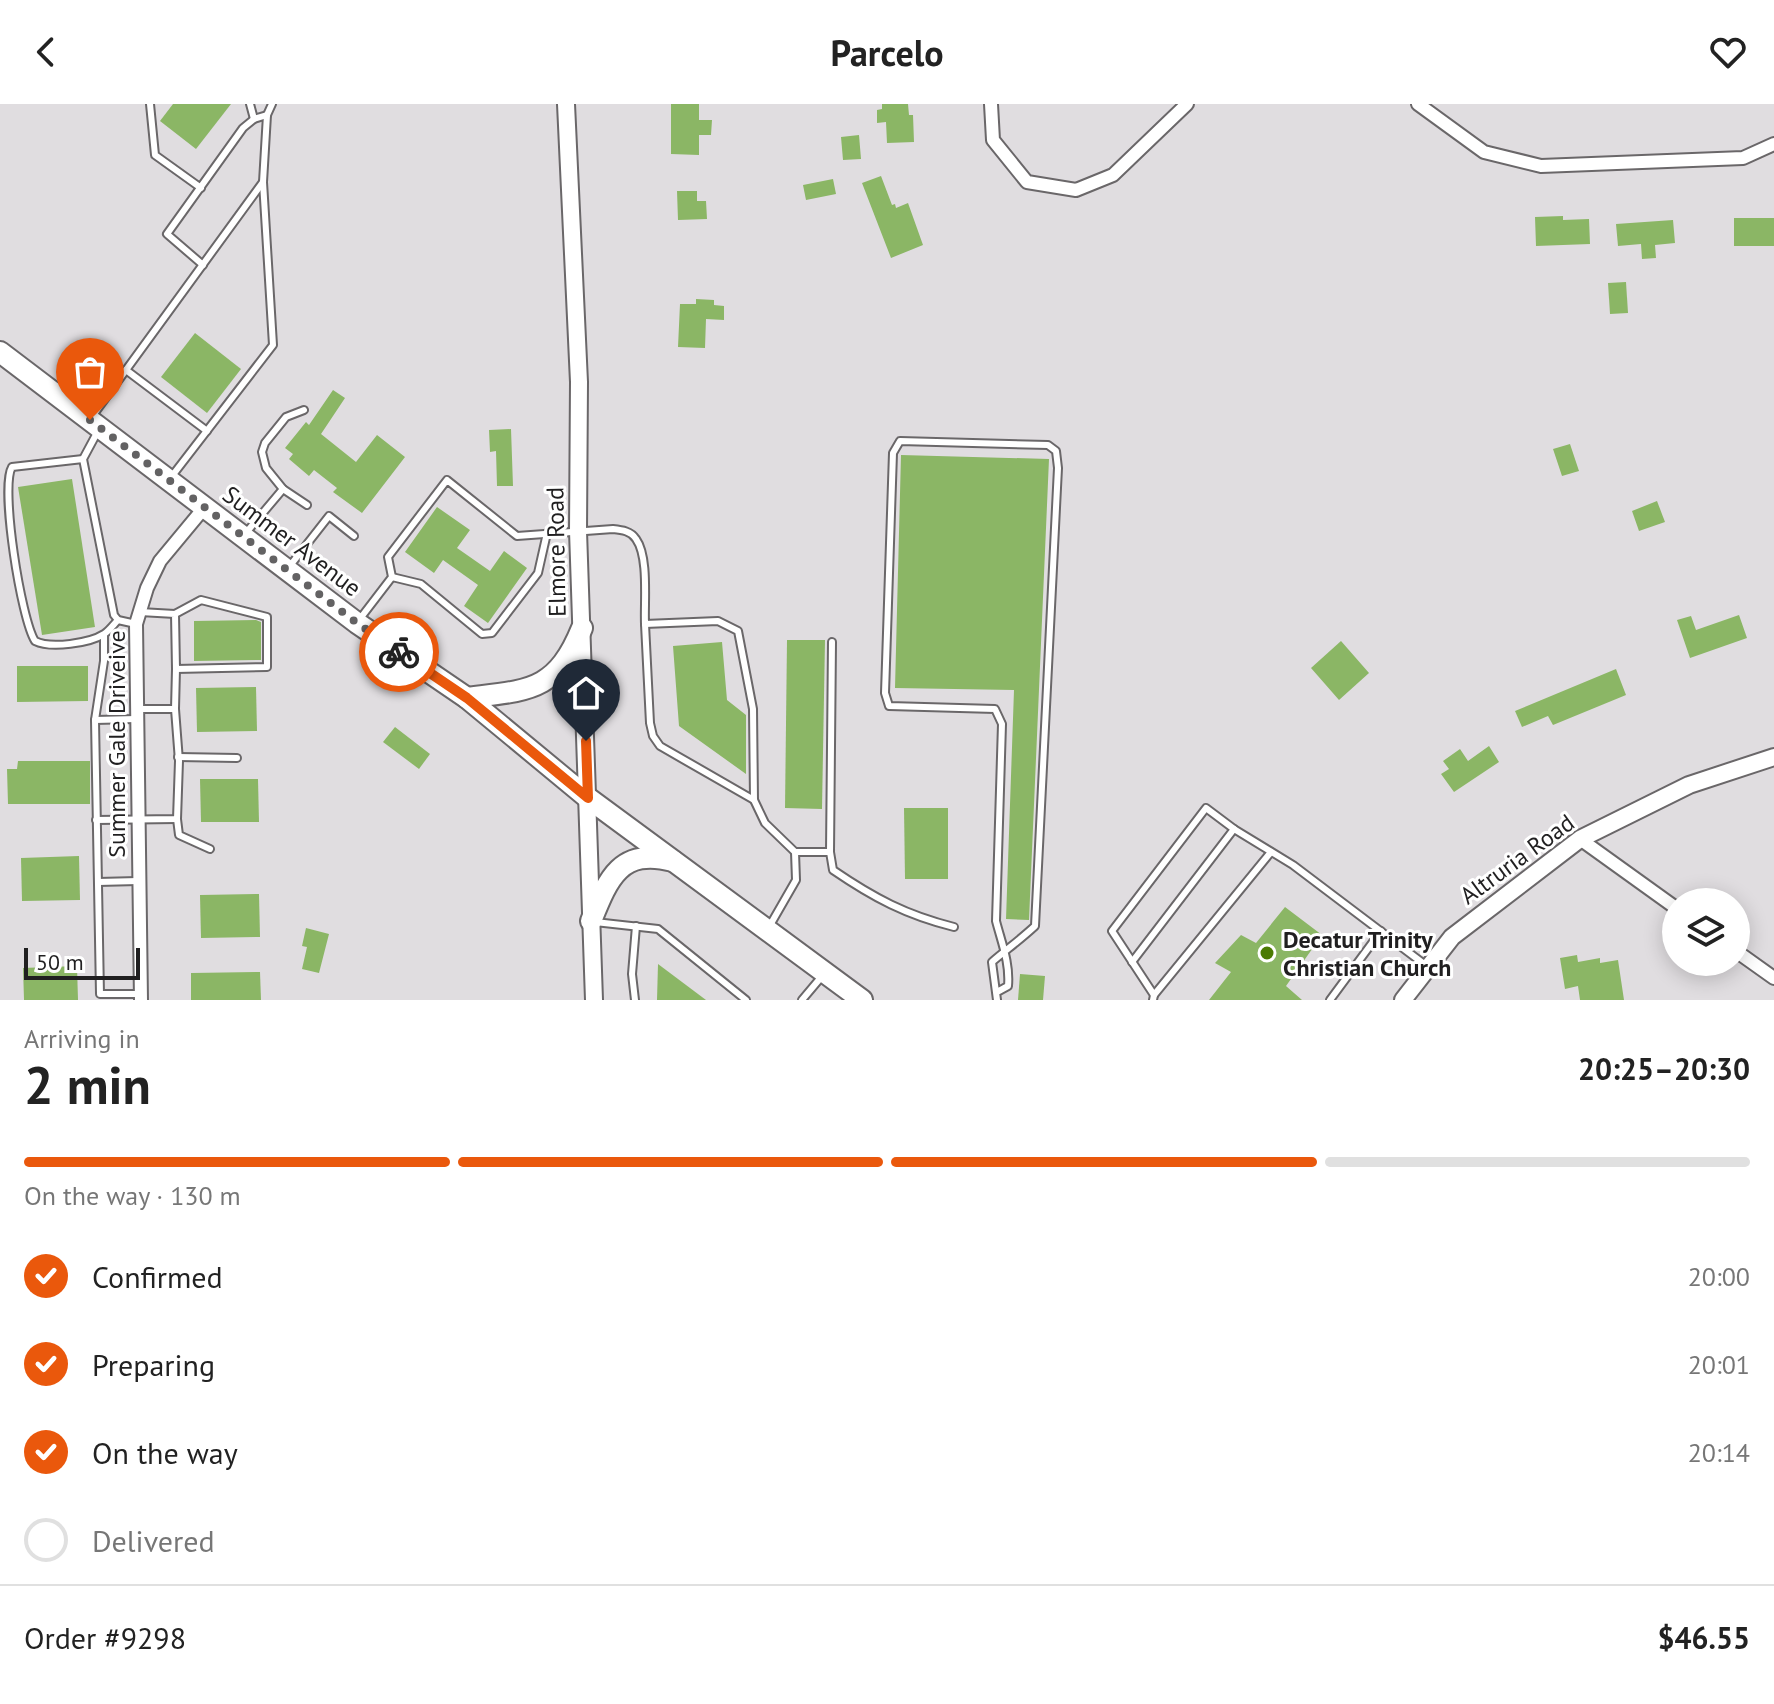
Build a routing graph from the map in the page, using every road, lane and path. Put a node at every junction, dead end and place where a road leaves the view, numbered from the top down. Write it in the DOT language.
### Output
graph roads {
  1 [pos="150,104"];
  2 [pos="250,104"];
  3 [pos="272,104"];
  4 [pos="566,104"];
  5 [pos="991,104"];
  6 [pos="1187,104"];
  7 [pos="1418,104"];
  8 [pos="267,115"];
  9 [pos="254,119"];
  10 [pos="1774,144"];
  11 [pos="263,182"];
  12 [pos="201,188"];
  13 [pos="203,265"];
  14 [pos="0,352"];
  15 [pos="126,370"];
  16 [pos="304,410"];
  17 [pos="95,424"];
  18 [pos="207,431"];
  19 [pos="83,459"];
  20 [pos="169,480"];
  21 [pos="283,489"];
  22 [pos="307,505"];
  23 [pos="204,508"];
  24 [pos="578,531"];
  25 [pos="547,533"];
  26 [pos="354,536"];
  27 [pos="243,537"];
  28 [pos="287,570"];
  29 [pos="392,577"];
  30 [pos="175,614"];
  31 [pos="138,618"];
  32 [pos="118,620"];
  33 [pos="357,623"];
  34 [pos="645,624"];
  35 [pos="582,628"];
  36 [pos="104,635"];
  37 [pos="832,642"];
  38 [pos="176,669"];
  39 [pos="467,698"];
  40 [pos="175,709"];
  41 [pos="136,714"];
  42 [pos="95,720"];
  43 [pos="178,757"];
  44 [pos="1774,757"];
  45 [pos="237,758"];
  46 [pos="588,798"];
  47 [pos="754,800"];
  48 [pos="177,819"];
  49 [pos="96,820"];
  50 [pos="138,820"];
  51 [pos="1234,829"];
  52 [pos="1580,839"];
  53 [pos="210,849"];
  54 [pos="795,852"];
  55 [pos="830,852"];
  56 [pos="1271,852"];
  57 [pos="673,861"];
  58 [pos="139,881"];
  59 [pos="98,882"];
  60 [pos="1662,898"];
  61 [pos="591,921"];
  62 [pos="636,926"];
  63 [pos="954,927"];
  64 [pos="767,930"];
  65 [pos="1381,931"];
  66 [pos="1004,952"];
  67 [pos="1750,961"];
  68 [pos="1132,962"];
  69 [pos="1429,967"];
  70 [pos="825,973"];
  71 [pos="1774,978"];
  72 [pos="997,992"];
  73 [pos="141,997"];
  74 [pos="1154,998"];
  75 [pos="594,1000"];
  76 [pos="635,1000"];
  77 [pos="746,1000"];
  78 [pos="802,1000"];
  79 [pos="861,1000"];
  80 [pos="997,1000"];
  81 [pos="1330,1000"];
  82 [pos="1403,1000"];
  1 -- 12 [label="lane"];
  2 -- 9 [label="lane"];
  3 -- 8 [label="lane"];
  4 -- 24 [label="street, Elmore Road"];
  5 -- 6 [label="street"];
  7 -- 10 [label="street"];
  8 -- 9 [label="lane"];
  8 -- 11 [label="lane"];
  9 -- 12 [label="lane"];
  11 -- 13 [label="lane"];
  11 -- 18 [label="lane"];
  12 -- 13 [label="lane"];
  13 -- 15 [label="lane"];
  14 -- 17 [label="main road, Summer Avenue"];
  15 -- 17 [label="lane"];
  15 -- 18 [label="lane"];
  16 -- 21 [label="lane"];
  17 -- 19 [label="lane"];
  17 -- 20 [label="main road, Summer Avenue"];
  18 -- 20 [label="lane"];
  19 -- 32 [label="lane"];
  19 -- 36 [label="lane"];
  20 -- 23 [label="main road, Summer Avenue"];
  21 -- 22 [label="lane"];
  21 -- 27 [label="lane"];
  23 -- 27 [label="main road, Summer Avenue"];
  23 -- 31 [label="street, Summer Gale Driveive"];
  24 -- 25 [label="lane"];
  24 -- 34 [label="lane"];
  24 -- 35 [label="street, Elmore Road"];
  25 -- 29 [label="lane"];
  25 -- 29 [label="lane"];
  26 -- 28 [label="lane"];
  27 -- 28 [label="main road, Summer Avenue"];
  28 -- 33 [label="main road, Summer Avenue"];
  29 -- 33 [label="lane"];
  30 -- 31 [label="lane"];
  30 -- 38 [label="lane"];
  30 -- 38 [label="lane"];
  31 -- 32 [label="lane"];
  31 -- 41 [label="street, Summer Gale Driveive"];
  32 -- 36 [label="lane"];
  33 -- 39 [label="main road, Summer Avenue"];
  34 -- 47 [label="lane"];
  34 -- 47 [label="lane"];
  35 -- 39 [label="main road"];
  35 -- 46 [label="street, Elmore Road"];
  36 -- 42 [label="lane"];
  37 -- 55 [label="lane"];
  38 -- 40 [label="lane"];
  39 -- 46 [label="main road, Summer Avenue"];
  40 -- 41 [label="lane"];
  40 -- 43 [label="lane"];
  41 -- 42 [label="lane"];
  41 -- 50 [label="street, Summer Gale Driveive"];
  42 -- 49 [label="lane"];
  43 -- 45 [label="lane"];
  43 -- 48 [label="lane"];
  44 -- 52 [label="street, Altruria Road"];
  46 -- 57 [label="main road, Summer Avenue"];
  46 -- 61 [label="street, Elmore Road"];
  47 -- 54 [label="lane"];
  48 -- 50 [label="lane"];
  48 -- 53 [label="lane"];
  49 -- 50 [label="lane"];
  49 -- 59 [label="lane"];
  50 -- 58 [label="street, Summer Gale Driveive"];
  51 -- 56 [label="lane"];
  51 -- 68 [label="lane"];
  51 -- 68 [label="lane"];
  52 -- 60 [label="street"];
  52 -- 69 [label="street, Altruria Road"];
  54 -- 55 [label="lane"];
  54 -- 64 [label="lane"];
  55 -- 63 [label="lane"];
  56 -- 65 [label="lane"];
  56 -- 74 [label="lane"];
  57 -- 61 [label="main road"];
  57 -- 64 [label="main road, Summer Avenue"];
  58 -- 59 [label="lane"];
  58 -- 73 [label="street, Summer Gale Driveive"];
  59 -- 73 [label="lane"];
  61 -- 62 [label="lane"];
  61 -- 75 [label="street, Elmore Road"];
  62 -- 76 [label="lane"];
  62 -- 77 [label="lane"];
  64 -- 70 [label="main road, Summer Avenue"];
  65 -- 69 [label="lane"];
  65 -- 81 [label="lane"];
  66 -- 66 [label="lane"];
  66 -- 72 [label="lane"];
  66 -- 72 [label="lane"];
  67 -- 71 [label="street"];
  68 -- 74 [label="lane"];
  69 -- 82 [label="street, Altruria Road"];
  70 -- 78 [label="lane"];
  70 -- 79 [label="main road, Summer Avenue"];
  72 -- 80 [label="lane"];
}
